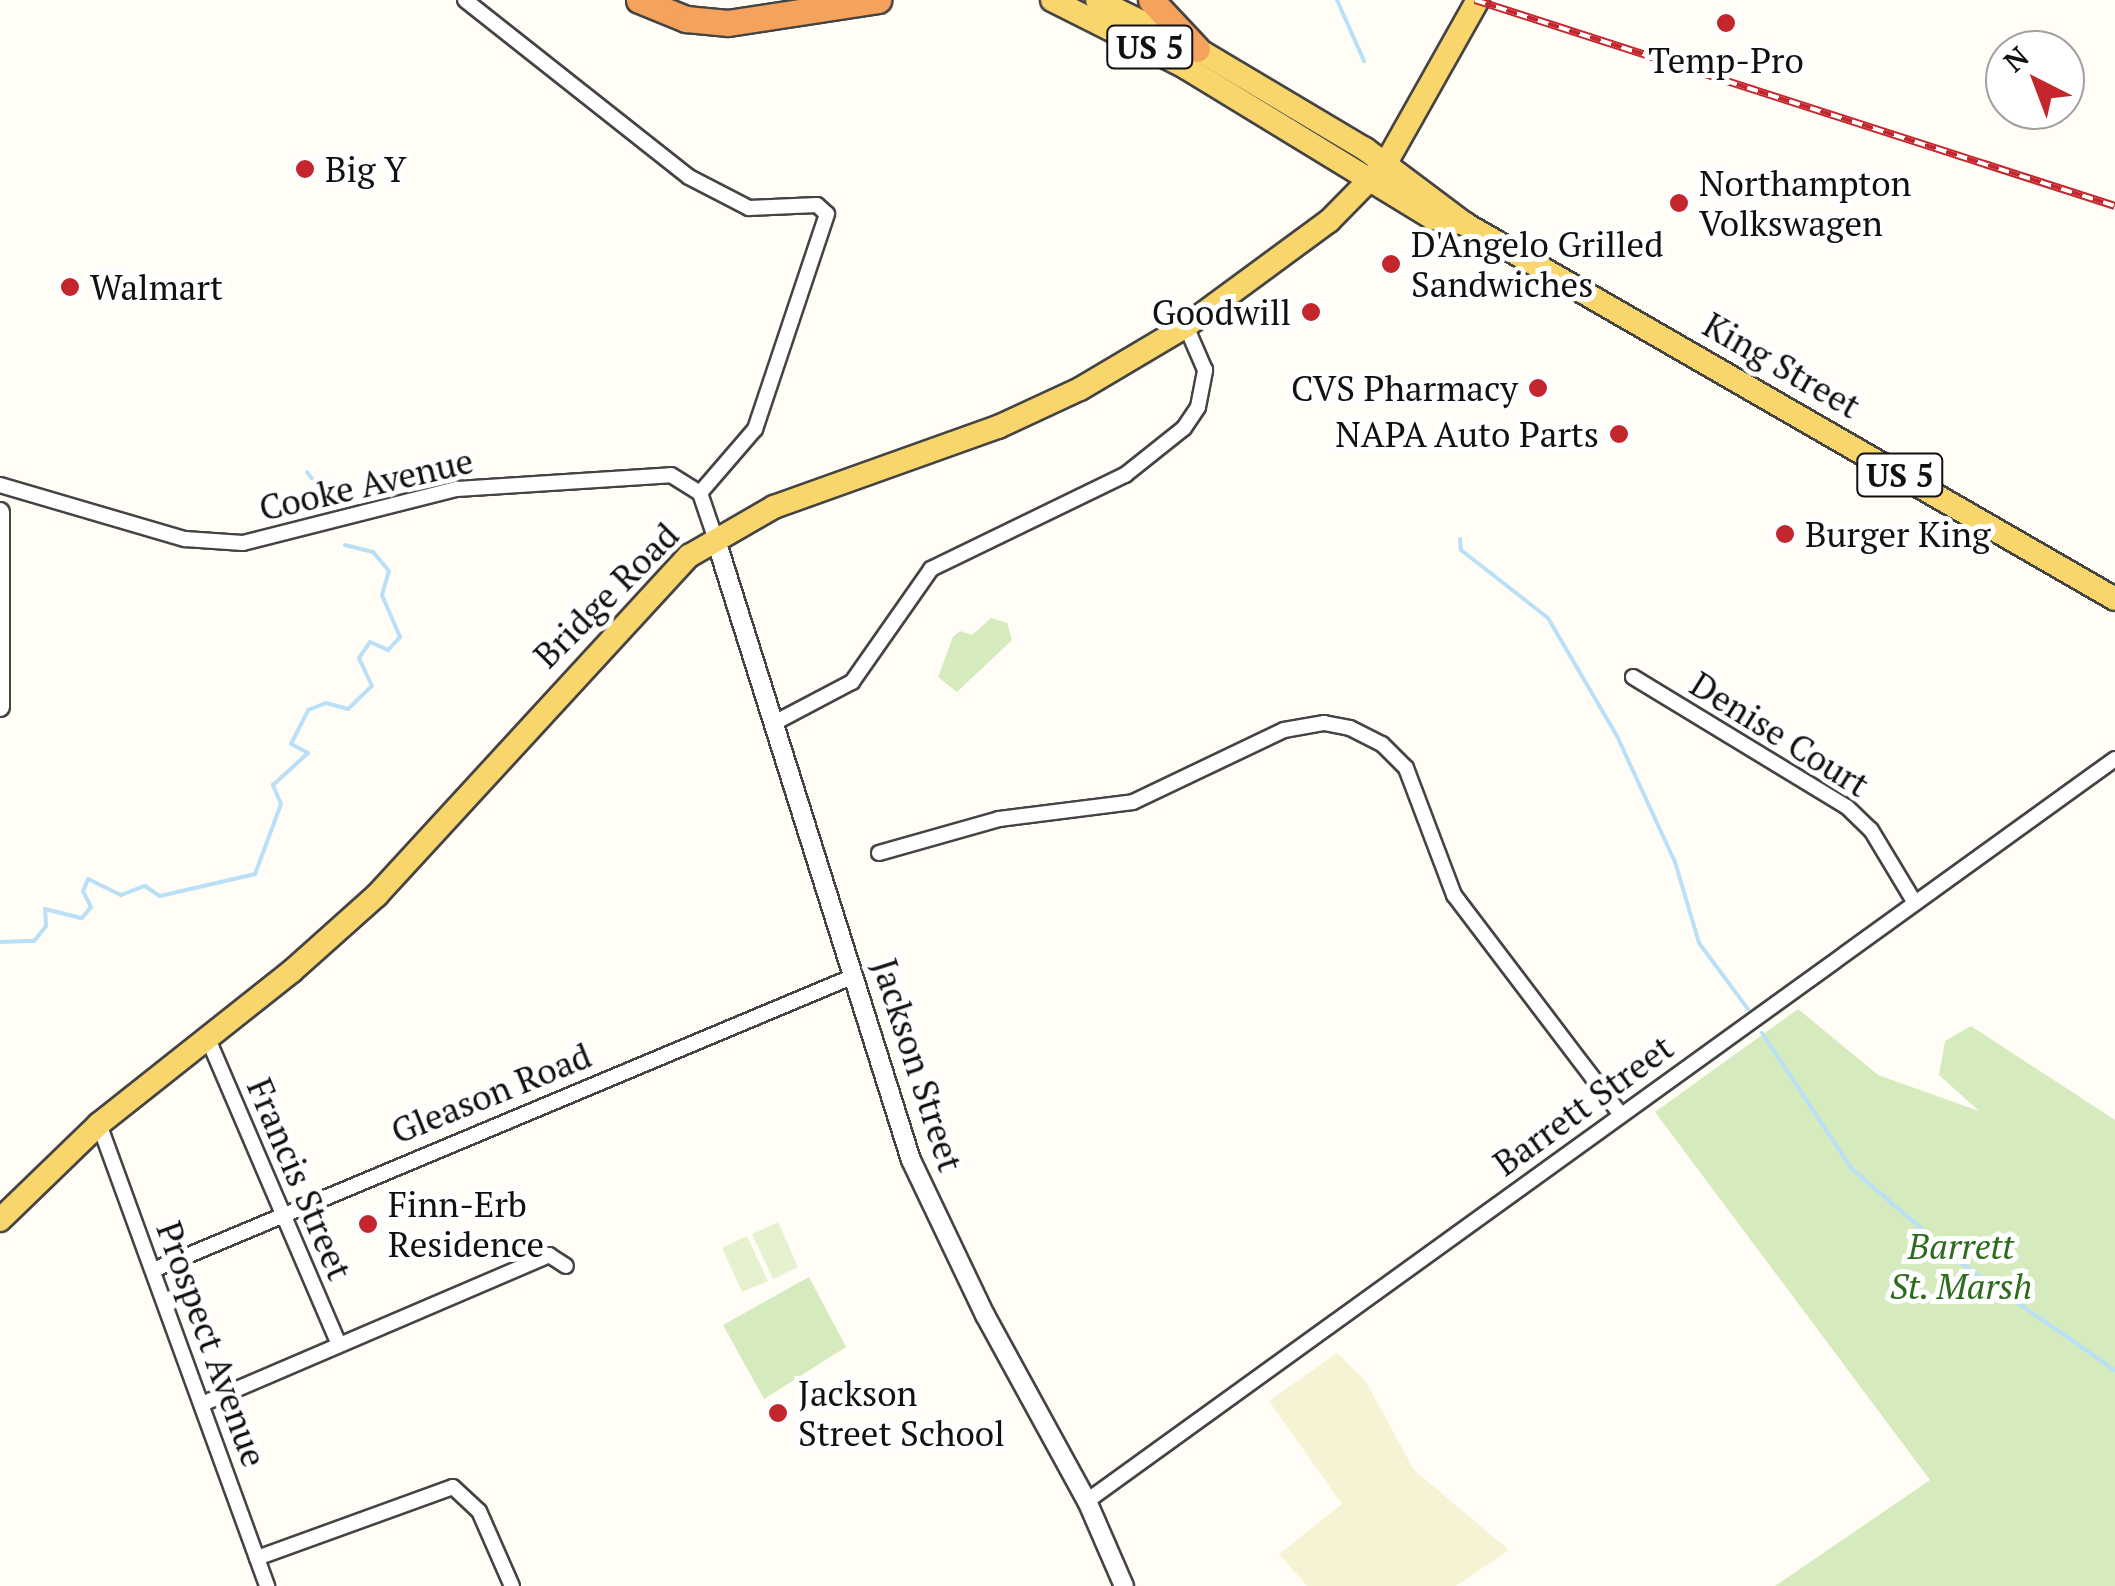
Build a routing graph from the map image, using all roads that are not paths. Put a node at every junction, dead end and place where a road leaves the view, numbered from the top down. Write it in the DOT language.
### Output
graph roads {
  1 [pos="639,0"];
  2 [pos="878,0"];
  3 [pos="1052,0"];
  4 [pos="1096,0"];
  5 [pos="1151,0"];
  6 [pos="1478,0"];
  7 [pos="471,5"];
  8 [pos="1197,49"];
  9 [pos="1379,172"];
  10 [pos="1186,326"];
  11 [pos="0,485"];
  12 [pos="700,493"];
  13 [pos="0,512"];
  14 [pos="714,537"];
  15 [pos="2115,599"];
  16 [pos="1633,677"];
  17 [pos="0,708"];
  18 [pos="776,722"];
  19 [pos="2115,760"];
  20 [pos="879,853"];
  21 [pos="1915,902"];
  22 [pos="854,976"];
  23 [pos="208,1039"];
  24 [pos="1621,1115"];
  25 [pos="99,1124"];
  26 [pos="282,1214"];
  27 [pos="0,1220"];
  28 [pos="566,1266"];
  29 [pos="153,1270"];
  30 [pos="338,1342"];
  31 [pos="202,1404"];
  32 [pos="1087,1500"];
  33 [pos="257,1558"];
  34 [pos="267,1586"];
  35 [pos="512,1586"];
  36 [pos="1124,1586"];
  1 -- 2 [label="highway"];
  3 -- 9 [label="main road, US 5"];
  4 -- 8 [label="main road, US 5"];
  5 -- 8 [label="highway"];
  6 -- 9 [label="main road, Bridge Road"];
  7 -- 12 [label="street"];
  8 -- 9 [label="main road, US 5"];
  9 -- 10 [label="main road, Bridge Road"];
  9 -- 15 [label="main road, King Street / US 5"];
  10 -- 14 [label="main road, Bridge Road"];
  10 -- 18 [label="street"];
  11 -- 12 [label="street, Cooke Avenue"];
  12 -- 14 [label="street"];
  13 -- 17 [label="street"];
  14 -- 18 [label="street, Jackson Street"];
  14 -- 23 [label="main road, Bridge Road"];
  16 -- 21 [label="street, Denise Court"];
  18 -- 22 [label="street, Jackson Street"];
  19 -- 21 [label="street, Barrett Street"];
  20 -- 24 [label="street"];
  21 -- 24 [label="street, Barrett Street"];
  22 -- 26 [label="street, Gleason Road"];
  22 -- 32 [label="street, Jackson Street"];
  23 -- 25 [label="main road, Bridge Road"];
  23 -- 26 [label="street, Francis Street"];
  24 -- 32 [label="street, Barrett Street"];
  25 -- 27 [label="main road, Bridge Road"];
  25 -- 29 [label="street, Prospect Avenue"];
  26 -- 29 [label="street, Gleason Road"];
  26 -- 30 [label="street, Francis Street"];
  28 -- 30 [label="street"];
  29 -- 31 [label="street, Prospect Avenue"];
  30 -- 31 [label="street"];
  31 -- 33 [label="street, Prospect Avenue"];
  32 -- 36 [label="street, Jackson Street"];
  33 -- 34 [label="street, Prospect Avenue"];
  33 -- 35 [label="street"];
}
